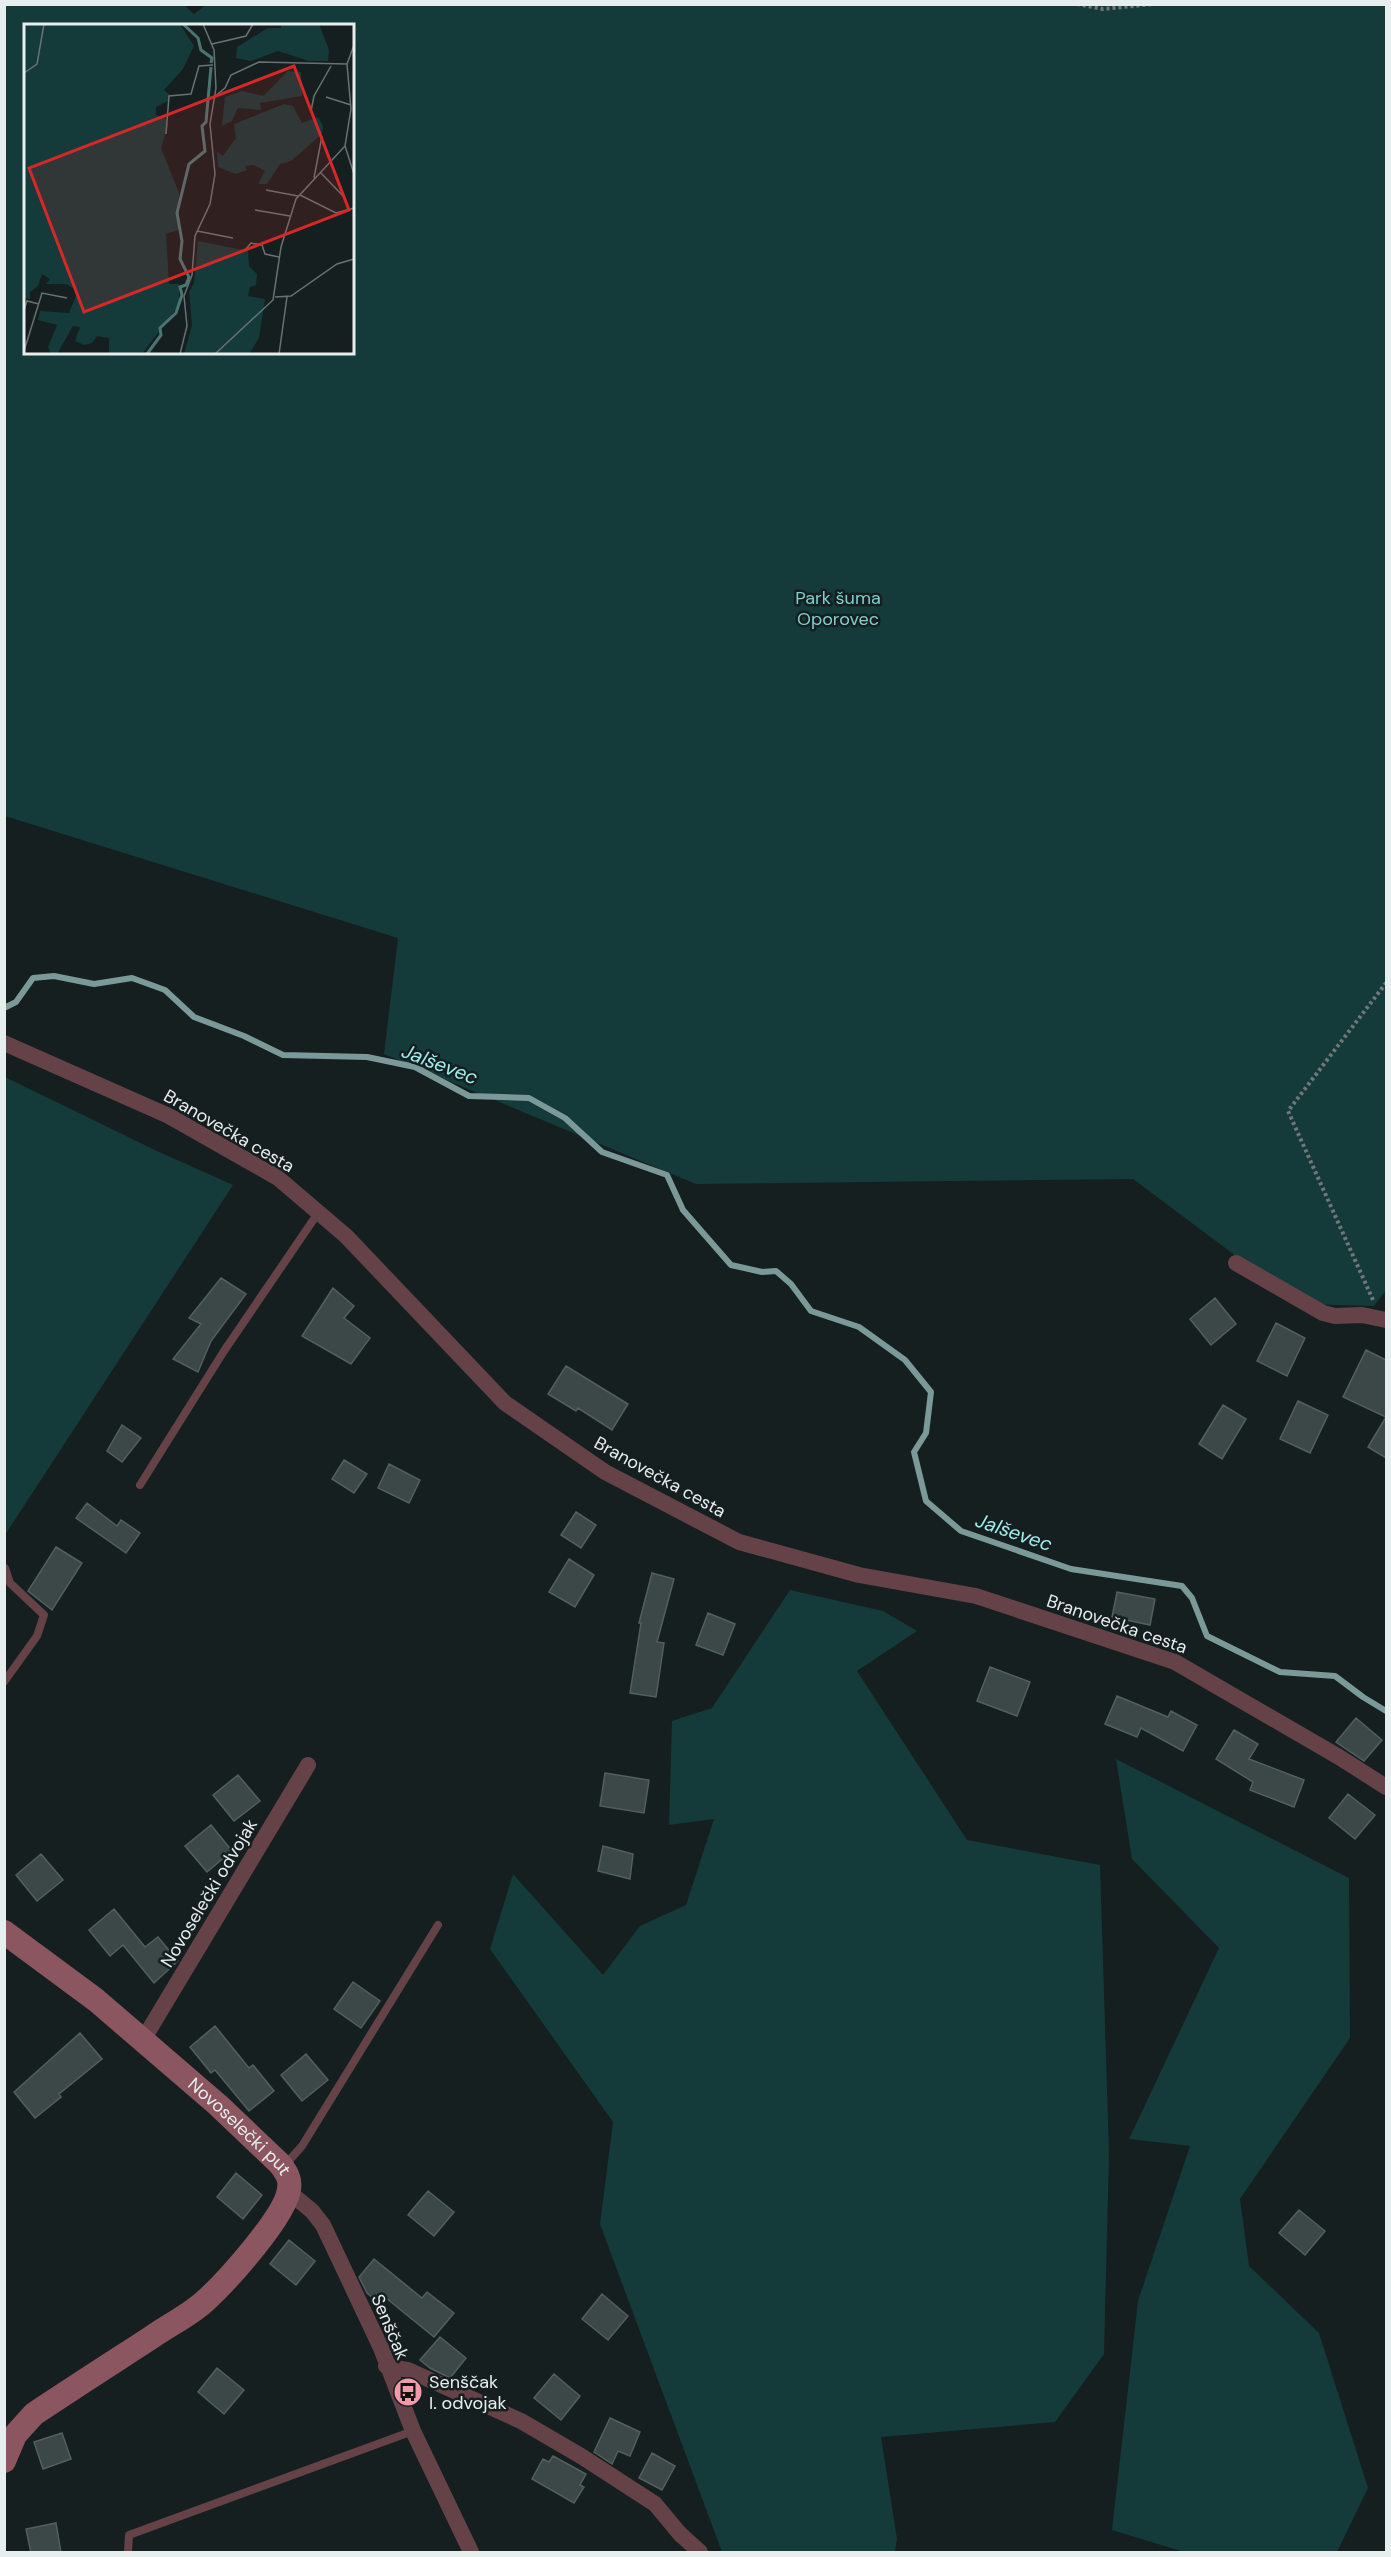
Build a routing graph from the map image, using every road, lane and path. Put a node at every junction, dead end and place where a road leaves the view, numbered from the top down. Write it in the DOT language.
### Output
graph roads {
  1 [pos="1077,4"];
  2 [pos="1153,4"];
  3 [pos="1386,983"];
  4 [pos="4,1043"];
  5 [pos="318,1213"];
  6 [pos="1236,1263"];
  7 [pos="1384,1319"];
  8 [pos="140,1485"];
  9 [pos="5,1568"];
  10 [pos="4,1682"];
  11 [pos="308,1765"];
  12 [pos="1386,1787"];
  13 [pos="438,1925"];
  14 [pos="4,1932"];
  15 [pos="143,2040"];
  16 [pos="283,2168"];
  17 [pos="289,2192"];
  18 [pos="386,2366"];
  19 [pos="413,2431"];
  20 [pos="4,2461"];
  21 [pos="128,2553"];
  22 [pos="471,2553"];
  23 [pos="700,2553"];
  1 -- 2 [label="path"];
  3 -- 7 [label="path"];
  4 -- 5 [label="street, Branovečka cesta"];
  5 -- 8 [label="lane"];
  5 -- 12 [label="street, Branovečka cesta"];
  6 -- 7 [label="street"];
  9 -- 10 [label="lane"];
  11 -- 15 [label="street, Novoselečki odvojak"];
  13 -- 16 [label="lane"];
  14 -- 15 [label="street, Novoselečki put"];
  15 -- 16 [label="street, Novoselečki put"];
  16 -- 17 [label="street, Novoselečki put"];
  17 -- 18 [label="street, Senščak"];
  17 -- 20 [label="street, Novoselečki put"];
  18 -- 19 [label="street, Senščak"];
  18 -- 23 [label="street"];
  19 -- 21 [label="lane"];
  19 -- 22 [label="street, Senščak"];
}
